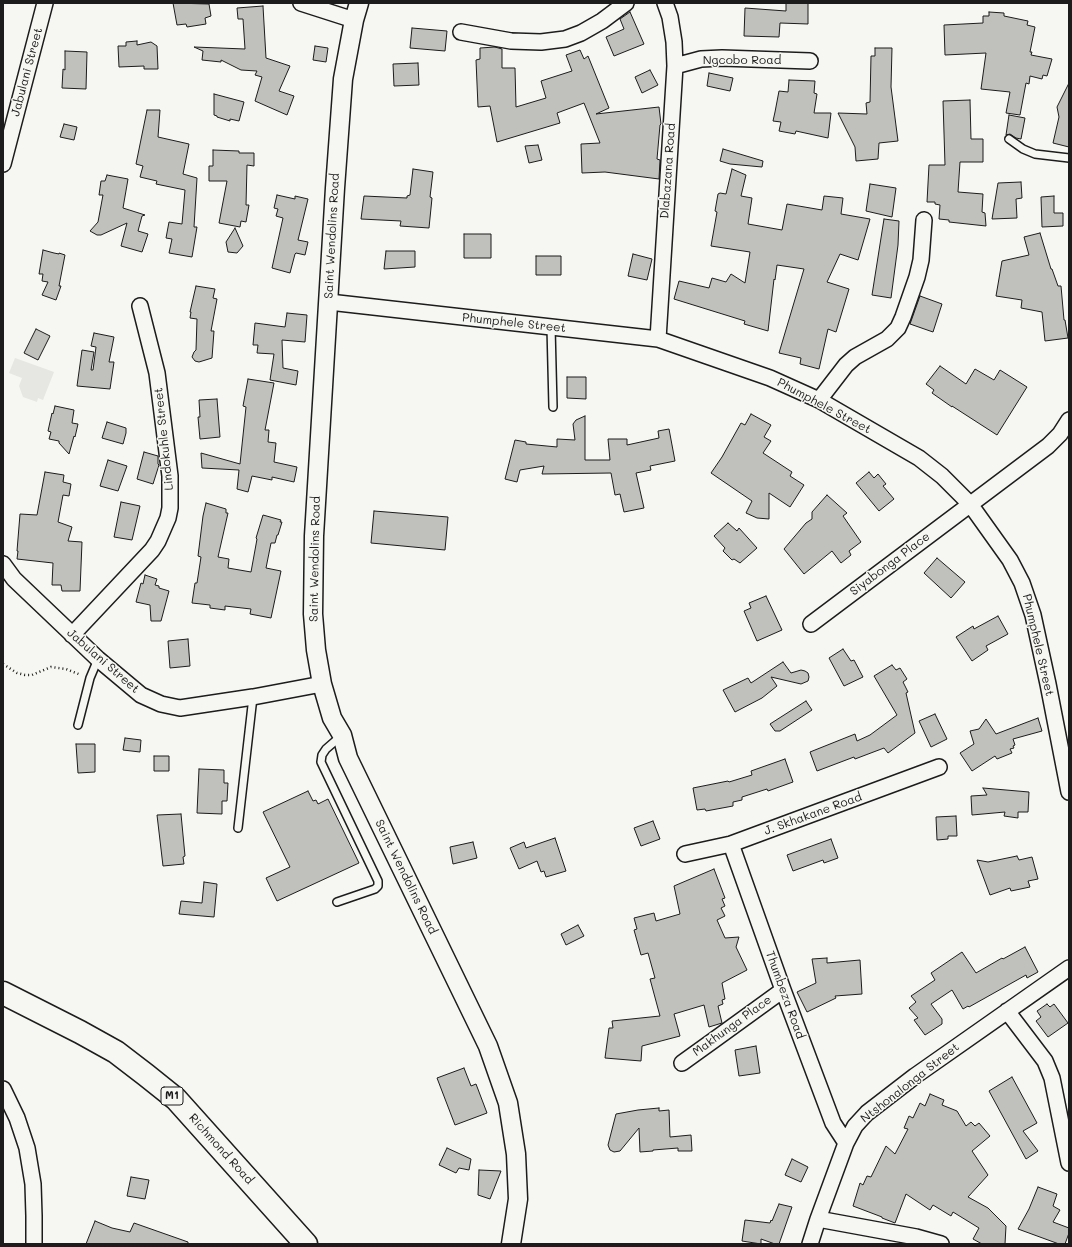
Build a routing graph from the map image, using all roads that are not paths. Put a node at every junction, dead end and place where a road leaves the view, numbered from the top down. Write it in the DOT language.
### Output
graph roads {
  1 [pos="45,3"];
  2 [pos="301,3"];
  3 [pos="359,3"];
  4 [pos="626,3"];
  5 [pos="665,3"];
  6 [pos="354,20"];
  7 [pos="461,32"];
  8 [pos="810,61"];
  9 [pos="675,66"];
  10 [pos="1009,139"];
  11 [pos="1069,158"];
  12 [pos="3,164"];
  13 [pos="924,220"];
  14 [pos="329,302"];
  15 [pos="140,306"];
  16 [pos="551,327"];
  17 [pos="658,339"];
  18 [pos="819,400"];
  19 [pos="553,407"];
  20 [pos="1069,420"];
  21 [pos="970,504"];
  22 [pos="3,564"];
  23 [pos="811,624"];
  24 [pos="72,635"];
  25 [pos="98,659"];
  26 [pos="322,684"];
  27 [pos="253,697"];
  28 [pos="78,725"];
  29 [pos="342,736"];
  30 [pos="939,767"];
  31 [pos="1069,792"];
  32 [pos="238,828"];
  33 [pos="732,844"];
  34 [pos="685,854"];
  35 [pos="337,902"];
  36 [pos="1069,968"];
  37 [pos="783,990"];
  38 [pos="3,993"];
  39 [pos="1007,1011"];
  40 [pos="682,1063"];
  41 [pos="3,1089"];
  42 [pos="846,1143"];
  43 [pos="1069,1163"];
  44 [pos="818,1219"];
  45 [pos="34,1244"];
  46 [pos="306,1244"];
  47 [pos="511,1244"];
  48 [pos="810,1244"];
  49 [pos="941,1244"];
  1 -- 12 [label="street, Jabulani Street"];
  2 -- 6 [label="street"];
  3 -- 6 [label="street, Saint Wendolins Road"];
  4 -- 7 [label="street"];
  5 -- 9 [label="street, Dlabazana Road"];
  6 -- 14 [label="street, Saint Wendolins Road"];
  8 -- 9 [label="street, Ngcobo Road"];
  9 -- 17 [label="street, Dlabazana Road"];
  10 -- 11 [label="lane"];
  13 -- 18 [label="street"];
  14 -- 16 [label="street, Phumphele Street"];
  14 -- 26 [label="street, Saint Wendolins Road"];
  15 -- 24 [label="street, Lindokuhle Street"];
  16 -- 17 [label="street, Phumphele Street"];
  16 -- 19 [label="lane"];
  17 -- 18 [label="street, Phumphele Street"];
  18 -- 21 [label="street, Phumphele Street"];
  20 -- 21 [label="street, Siyabonga Place"];
  21 -- 23 [label="street, Siyabonga Place"];
  21 -- 31 [label="street, Phumphele Street"];
  22 -- 24 [label="street, Jabulani Street"];
  24 -- 25 [label="street, Jabulani Street"];
  25 -- 27 [label="street, Jabulani Street"];
  25 -- 28 [label="lane"];
  26 -- 27 [label="street, Jabulani Street"];
  26 -- 29 [label="street, Saint Wendolins Road"];
  27 -- 32 [label="lane"];
  29 -- 35 [label="lane"];
  29 -- 47 [label="street, Saint Wendolins Road"];
  30 -- 33 [label="street, J. Skhakane Road"];
  33 -- 34 [label="street, J. Skhakane Road"];
  33 -- 37 [label="street, Thumbeza Road"];
  36 -- 39 [label="street, Ntshonalonga Street"];
  37 -- 40 [label="street, Makhunga Place"];
  37 -- 42 [label="street, Thumbeza Road"];
  38 -- 46 [label="highway, Richmond Road / M1"];
  39 -- 42 [label="street, Ntshonalonga Street"];
  39 -- 43 [label="street"];
  41 -- 45 [label="street"];
  42 -- 44 [label="street, Ntshonalonga Street"];
  44 -- 48 [label="street, Ntshonalonga Street"];
  44 -- 49 [label="street"];
}
